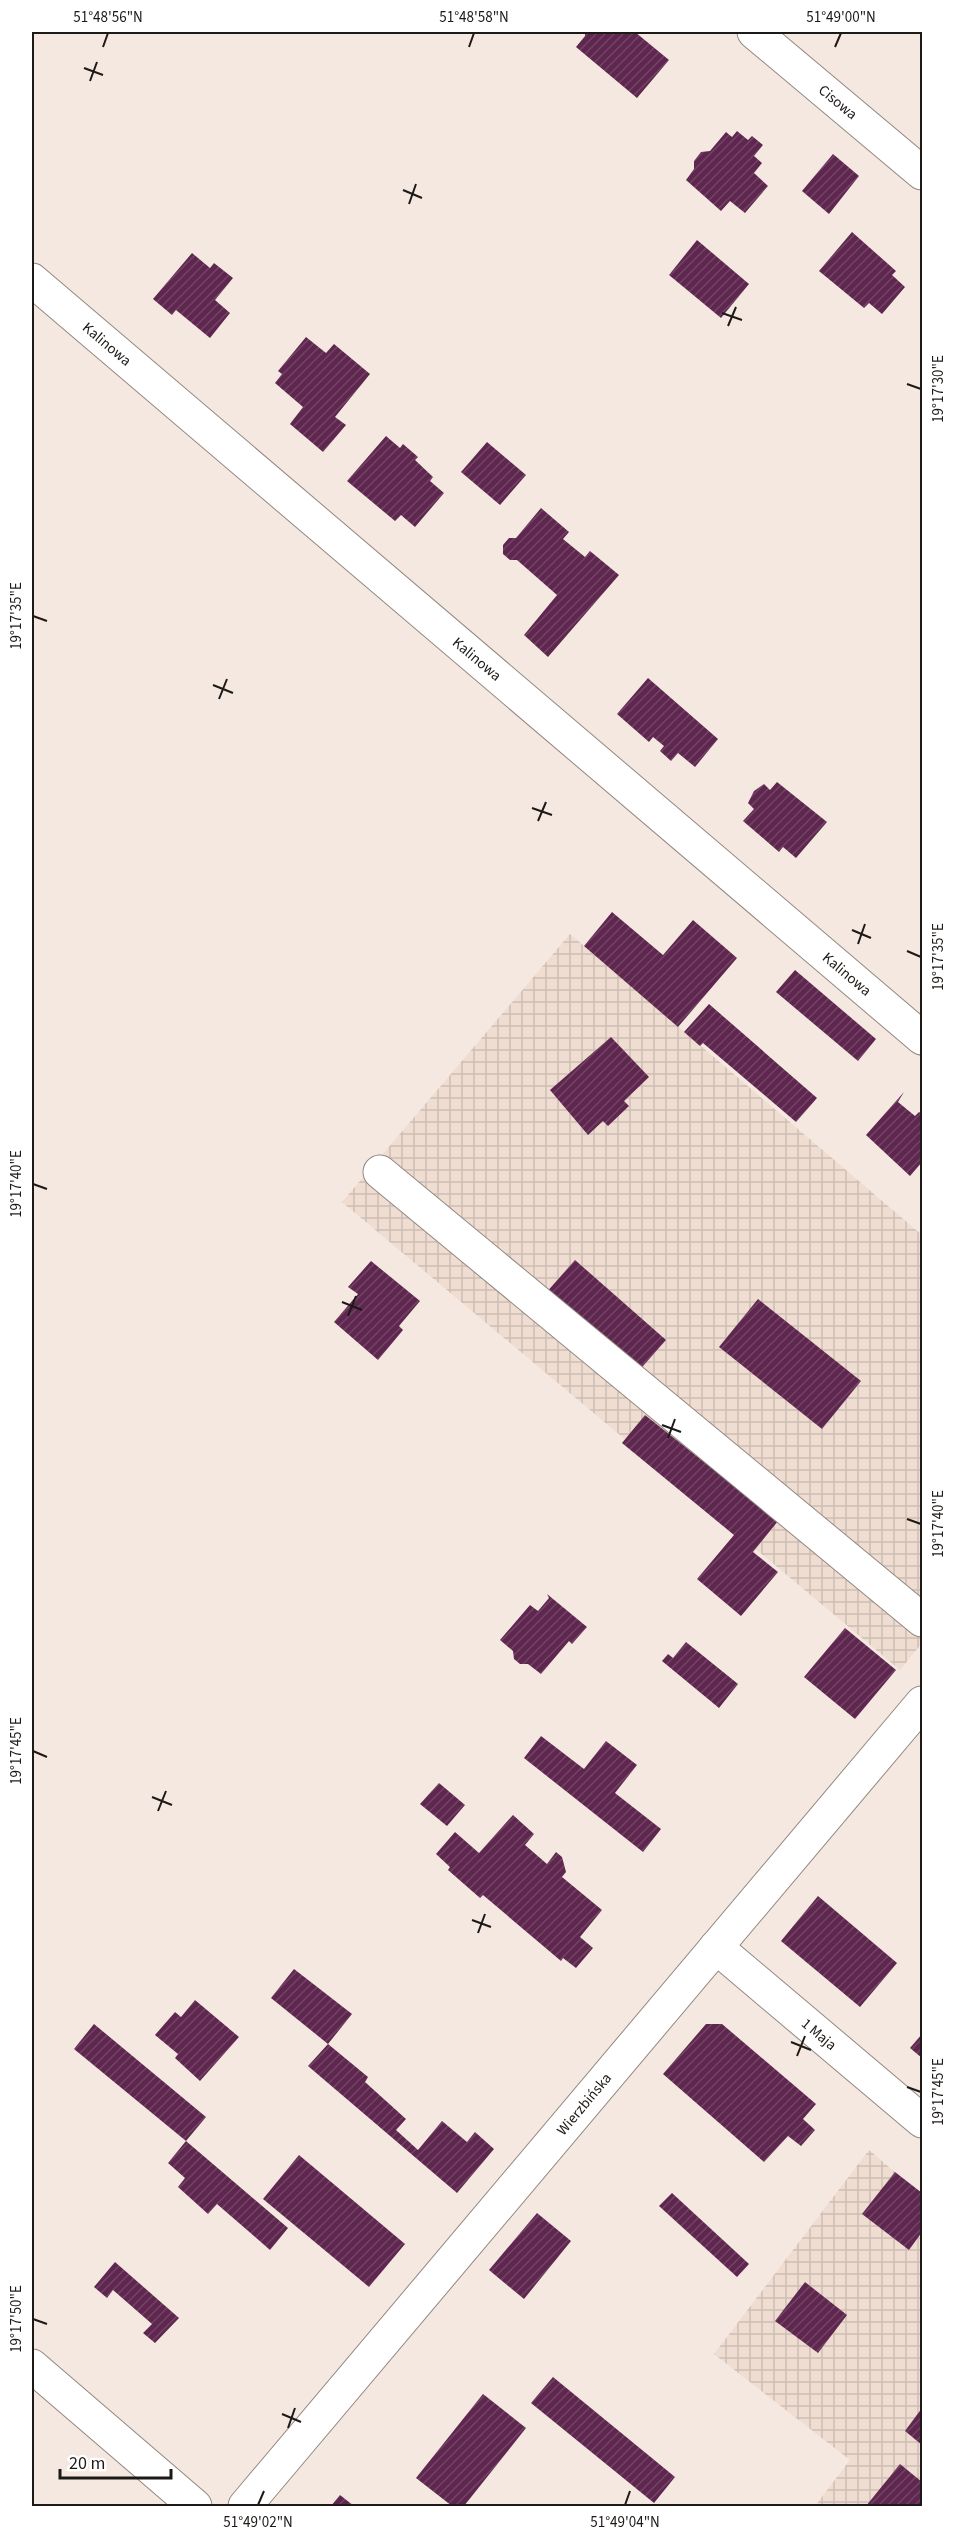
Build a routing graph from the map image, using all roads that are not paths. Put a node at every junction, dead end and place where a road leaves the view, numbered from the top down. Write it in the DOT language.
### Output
graph roads {
  1 [pos="754,32"];
  2 [pos="922,173"];
  3 [pos="32,280"];
  4 [pos="922,1038"];
  5 [pos="380,1172"];
  6 [pos="922,1620"];
  7 [pos="922,1703"];
  8 [pos="716,1947"];
  9 [pos="922,2121"];
  10 [pos="32,2366"];
  11 [pos="195,2506"];
  12 [pos="245,2506"];
  1 -- 2 [label="street, Cisowa"];
  3 -- 4 [label="street, Kalinowa"];
  5 -- 6 [label="street"];
  7 -- 8 [label="street, Wierzbińska"];
  8 -- 9 [label="street, 1 Maja"];
  8 -- 12 [label="street, Wierzbińska"];
  10 -- 11 [label="street"];
}
